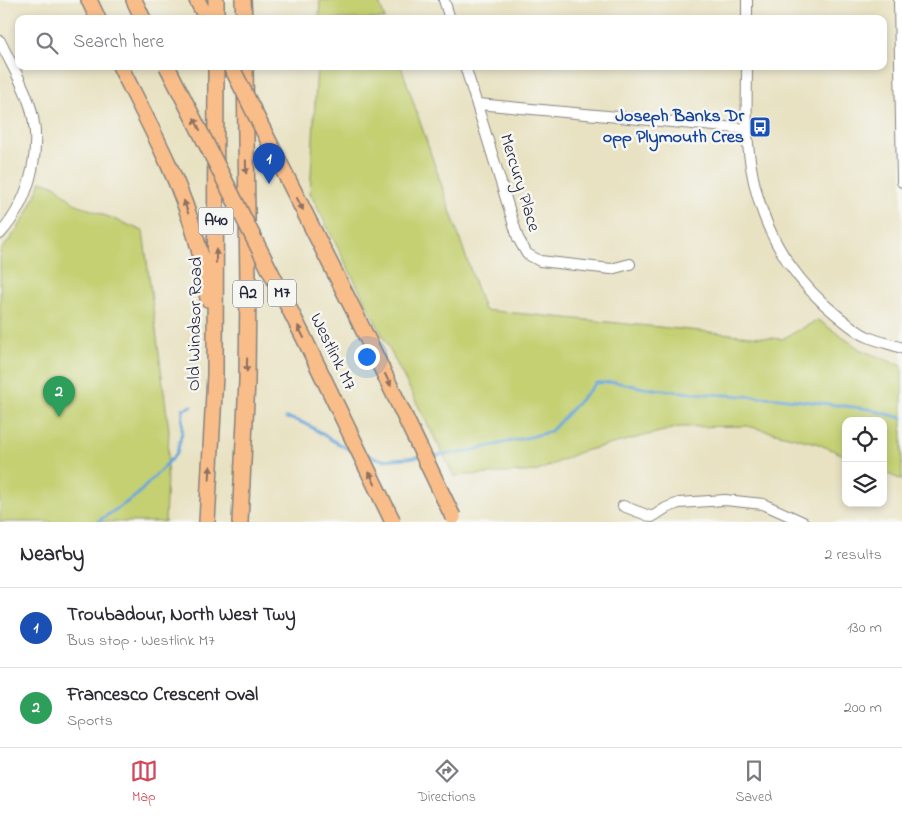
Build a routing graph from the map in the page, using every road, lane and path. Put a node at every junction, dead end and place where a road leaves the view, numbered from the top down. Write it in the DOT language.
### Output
graph roads {
  1 [pos="89,0"];
  2 [pos="134,0"];
  3 [pos="198,0"];
  4 [pos="216,0"];
  5 [pos="244,0"];
  6 [pos="444,0"];
  7 [pos="747,0"];
  8 [pos="899,0"];
  9 [pos="96,15"];
  10 [pos="142,15"];
  11 [pos="205,15"];
  12 [pos="216,15"];
  13 [pos="244,15"];
  14 [pos="449,15"];
  15 [pos="747,15"];
  16 [pos="0,41"];
  17 [pos="122,70"];
  18 [pos="169,70"];
  19 [pos="216,70"];
  20 [pos="233,70"];
  21 [pos="245,70"];
  22 [pos="466,70"];
  23 [pos="747,70"];
  24 [pos="478,104"];
  25 [pos="747,129"];
  26 [pos="902,182"];
  27 [pos="0,234"];
  28 [pos="630,264"];
  29 [pos="902,348"];
  30 [pos="215,375"];
  31 [pos="623,506"];
  32 [pos="454,520"];
  33 [pos="652,520"];
  34 [pos="207,522"];
  35 [pos="240,522"];
  36 [pos="393,522"];
  37 [pos="803,522"];
  1 -- 9 [label="highway"];
  2 -- 10 [label="highway"];
  3 -- 11 [label="highway"];
  4 -- 12 [label="highway"];
  5 -- 13 [label="highway"];
  6 -- 14 [label="street"];
  7 -- 15 [label="street"];
  8 -- 26 [label="street"];
  16 -- 27 [label="street"];
  30 -- 17 [label="highway, one-way"];
  36 -- 18 [label="highway, Westlink M7 / M7, one-way, bridge"];
  30 -- 19 [label="highway, Old Windsor Road / A40, one-way"];
  20 -- 32 [label="highway, one-way, bridge"];
  21 -- 35 [label="highway, A2, one-way"];
  22 -- 24 [label="street, Mercury Place"];
  23 -- 25 [label="street"];
  24 -- 25 [label="street"];
  24 -- 28 [label="street, Mercury Place"];
  25 -- 29 [label="street"];
  34 -- 30 [label="highway, Old Windsor Road, one-way"];
  31 -- 33 [label="street"];
  33 -- 37 [label="street"];
}
